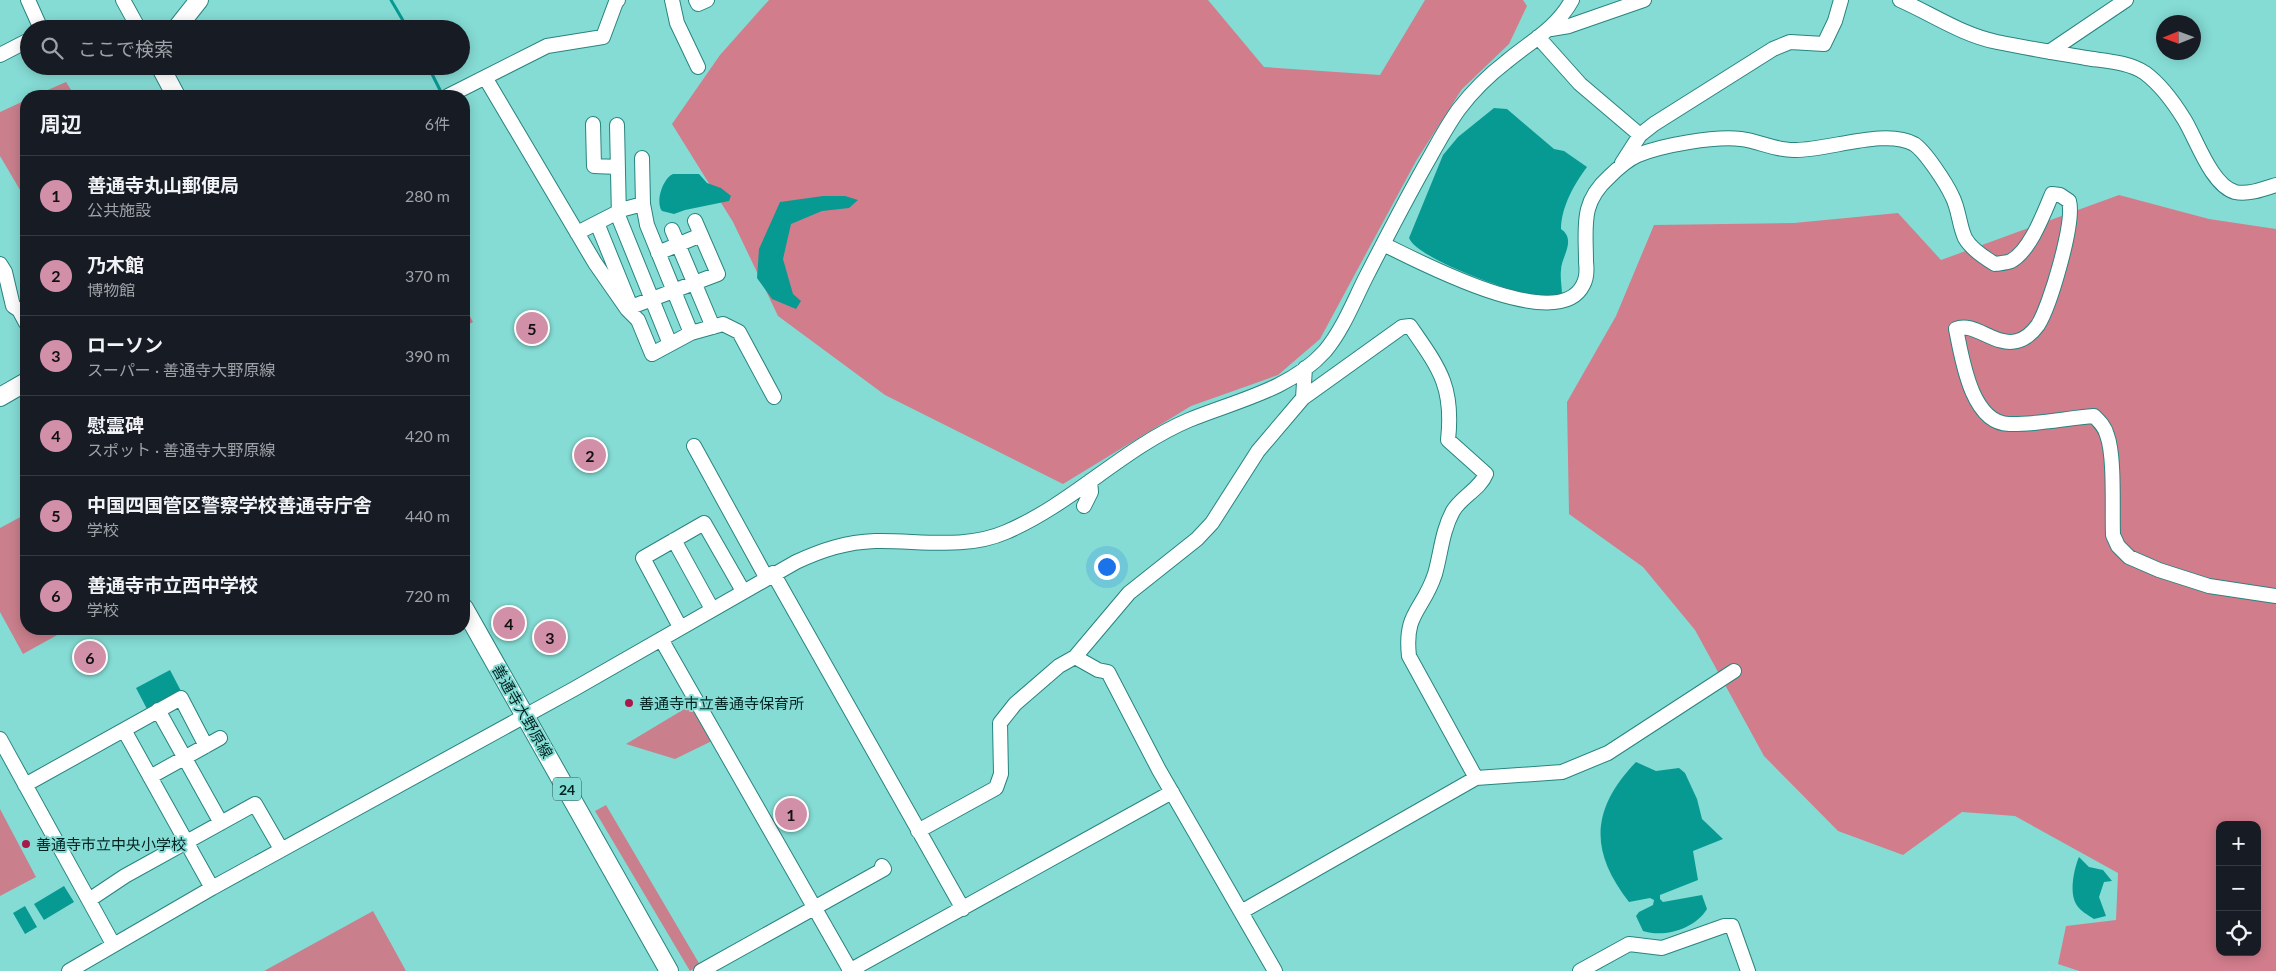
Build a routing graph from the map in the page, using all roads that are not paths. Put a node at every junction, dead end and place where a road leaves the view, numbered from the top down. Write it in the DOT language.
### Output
graph roads {
  1 [pos="28,0"];
  2 [pos="123,0"];
  3 [pos="199,0"];
  4 [pos="618,0"];
  5 [pos="672,0"];
  6 [pos="696,0"];
  7 [pos="707,0"];
  8 [pos="1572,0"];
  9 [pos="1644,0"];
  10 [pos="1841,0"];
  11 [pos="1900,0"];
  12 [pos="2126,0"];
  13 [pos="37,20"];
  14 [pos="134,20"];
  15 [pos="183,20"];
  16 [pos="1551,29"];
  17 [pos="1538,37"];
  18 [pos="20,45"];
  19 [pos="2049,52"];
  20 [pos="0,55"];
  21 [pos="698,67"];
  22 [pos="165,75"];
  23 [pos="486,79"];
  24 [pos="173,90"];
  25 [pos="461,90"];
  26 [pos="593,124"];
  27 [pos="617,125"];
  28 [pos="1640,135"];
  29 [pos="642,158"];
  30 [pos="1620,166"];
  31 [pos="618,167"];
  32 [pos="2276,185"];
  33 [pos="643,204"];
  34 [pos="619,212"];
  35 [pos="695,221"];
  36 [pos="597,223"];
  37 [pos="672,230"];
  38 [pos="577,233"];
  39 [pos="701,235"];
  40 [pos="678,244"];
  41 [pos="1383,244"];
  42 [pos="658,253"];
  43 [pos="0,264"];
  44 [pos="694,282"];
  45 [pos="673,289"];
  46 [pos="652,298"];
  47 [pos="20,312"];
  48 [pos="633,312"];
  49 [pos="714,327"];
  50 [pos="691,332"];
  51 [pos="670,344"];
  52 [pos="1305,368"];
  53 [pos="20,385"];
  54 [pos="0,397"];
  55 [pos="774,397"];
  56 [pos="1303,398"];
  57 [pos="694,446"];
  58 [pos="1090,480"];
  59 [pos="1084,506"];
  60 [pos="674,540"];
  61 [pos="770,575"];
  62 [pos="743,591"];
  63 [pos="2276,596"];
  64 [pos="712,609"];
  65 [pos="470,618"];
  66 [pos="680,627"];
  67 [pos="661,639"];
  68 [pos="1075,657"];
  69 [pos="1734,672"];
  70 [pos="158,710"];
  71 [pos="525,714"];
  72 [pos="124,730"];
  73 [pos="220,738"];
  74 [pos="0,739"];
  75 [pos="206,746"];
  76 [pos="185,756"];
  77 [pos="150,777"];
  78 [pos="1476,778"];
  79 [pos="26,786"];
  80 [pos="1172,792"];
  81 [pos="221,823"];
  82 [pos="918,831"];
  83 [pos="186,842"];
  84 [pos="281,849"];
  85 [pos="882,866"];
  86 [pos="212,888"];
  87 [pos="89,900"];
  88 [pos="815,907"];
  89 [pos="963,909"];
  90 [pos="1241,912"];
  91 [pos="113,944"];
  92 [pos="69,971"];
  93 [pos="670,971"];
  94 [pos="701,971"];
  95 [pos="850,971"];
  96 [pos="1275,971"];
  97 [pos="1580,971"];
  98 [pos="1748,971"];
  1 -- 13 [label="street"];
  2 -- 14 [label="street"];
  3 -- 15 [label="main road"];
  4 -- 23 [label="street"];
  5 -- 21 [label="street"];
  6 -- 7 [label="street"];
  8 -- 16 [label="street"];
  9 -- 16 [label="street"];
  10 -- 28 [label="street"];
  11 -- 19 [label="street"];
  12 -- 19 [label="street"];
  16 -- 17 [label="street"];
  17 -- 28 [label="street"];
  17 -- 41 [label="street"];
  18 -- 20 [label="street"];
  19 -- 32 [label="street"];
  22 -- 24 [label="main road"];
  23 -- 25 [label="street"];
  23 -- 38 [label="street"];
  26 -- 31 [label="street"];
  27 -- 31 [label="street"];
  28 -- 30 [label="street"];
  29 -- 33 [label="street"];
  30 -- 41 [label="street"];
  30 -- 63 [label="street"];
  31 -- 34 [label="street"];
  33 -- 34 [label="street"];
  33 -- 42 [label="street"];
  34 -- 36 [label="street"];
  34 -- 46 [label="street"];
  35 -- 39 [label="street"];
  36 -- 38 [label="street"];
  36 -- 48 [label="street"];
  37 -- 40 [label="street"];
  38 -- 48 [label="street"];
  39 -- 40 [label="street"];
  39 -- 44 [label="street"];
  40 -- 42 [label="street"];
  40 -- 44 [label="street"];
  41 -- 52 [label="street"];
  42 -- 45 [label="street"];
  43 -- 47 [label="street"];
  44 -- 45 [label="street"];
  44 -- 49 [label="street"];
  45 -- 46 [label="street"];
  45 -- 50 [label="street"];
  46 -- 48 [label="street"];
  46 -- 51 [label="street"];
  48 -- 51 [label="street"];
  49 -- 50 [label="street"];
  49 -- 55 [label="street"];
  50 -- 51 [label="street"];
  52 -- 56 [label="street"];
  52 -- 58 [label="street"];
  53 -- 54 [label="main road"];
  56 -- 68 [label="street"];
  56 -- 78 [label="street"];
  57 -- 61 [label="street"];
  58 -- 59 [label="street"];
  58 -- 61 [label="street"];
  60 -- 62 [label="street"];
  60 -- 64 [label="street"];
  60 -- 66 [label="street"];
  61 -- 62 [label="street"];
  61 -- 82 [label="street"];
  62 -- 64 [label="street"];
  64 -- 66 [label="street"];
  65 -- 71 [label="main road, 善通寺大野原線 / 24"];
  66 -- 67 [label="street"];
  67 -- 71 [label="street"];
  67 -- 88 [label="street"];
  68 -- 80 [label="street"];
  68 -- 82 [label="street"];
  69 -- 78 [label="street"];
  70 -- 72 [label="street"];
  70 -- 75 [label="street"];
  70 -- 76 [label="street"];
  71 -- 84 [label="street"];
  71 -- 93 [label="main road, 善通寺大野原線 / 24"];
  72 -- 77 [label="street"];
  72 -- 79 [label="street"];
  73 -- 75 [label="street"];
  74 -- 79 [label="street"];
  75 -- 76 [label="street"];
  76 -- 77 [label="street"];
  76 -- 81 [label="street"];
  77 -- 83 [label="street"];
  78 -- 90 [label="street"];
  79 -- 87 [label="street"];
  80 -- 89 [label="street"];
  80 -- 90 [label="street"];
  81 -- 83 [label="street"];
  81 -- 84 [label="street"];
  82 -- 89 [label="street"];
  83 -- 86 [label="street"];
  83 -- 87 [label="street"];
  84 -- 86 [label="street"];
  85 -- 88 [label="street"];
  86 -- 91 [label="street"];
  87 -- 91 [label="street"];
  88 -- 94 [label="street"];
  88 -- 95 [label="street"];
  89 -- 95 [label="street"];
  90 -- 96 [label="street"];
  91 -- 92 [label="street"];
  97 -- 98 [label="street"];
}
